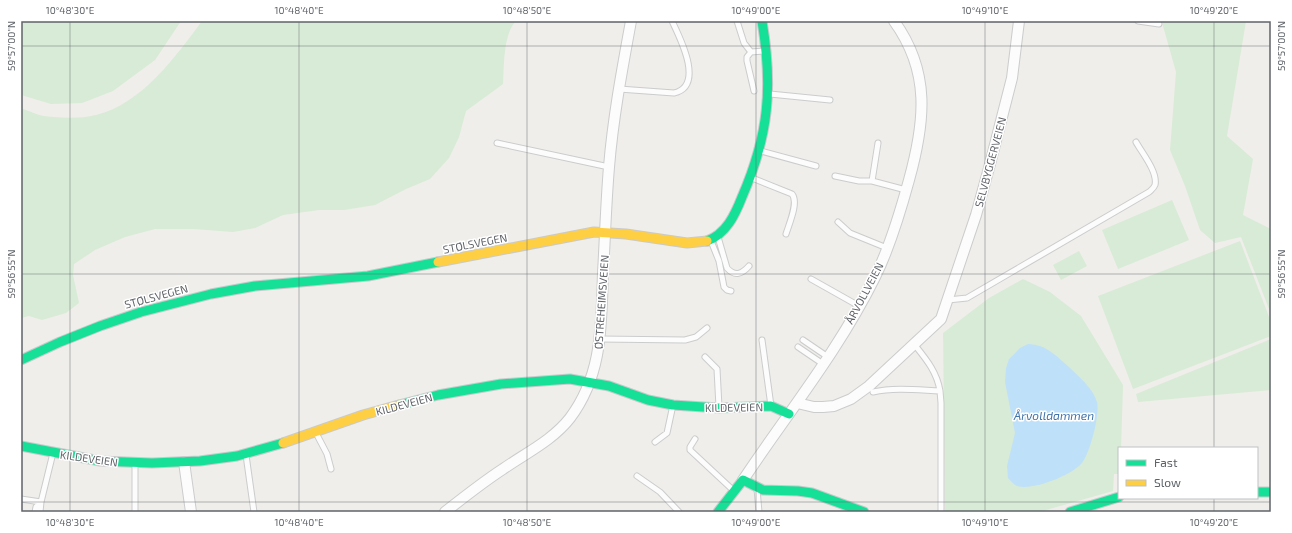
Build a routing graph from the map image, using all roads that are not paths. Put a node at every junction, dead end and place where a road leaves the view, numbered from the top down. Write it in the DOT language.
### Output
graph roads {
  1 [pos="631,21"];
  2 [pos="672,21"];
  3 [pos="737,21"];
  4 [pos="762,21"];
  5 [pos="894,21"];
  6 [pos="1019,21"];
  7 [pos="1138,21"];
  8 [pos="1159,24"];
  9 [pos="767,51"];
  10 [pos="751,52"];
  11 [pos="619,89"];
  12 [pos="754,91"];
  13 [pos="769,94"];
  14 [pos="830,100"];
  15 [pos="1136,142"];
  16 [pos="497,143"];
  17 [pos="878,143"];
  18 [pos="760,151"];
  19 [pos="816,166"];
  20 [pos="609,167"];
  21 [pos="835,176"];
  22 [pos="751,177"];
  23 [pos="872,181"];
  24 [pos="906,190"];
  25 [pos="838,222"];
  26 [pos="605,231"];
  27 [pos="786,234"];
  28 [pos="714,238"];
  29 [pos="887,248"];
  30 [pos="749,266"];
  31 [pos="811,279"];
  32 [pos="731,291"];
  33 [pos="948,300"];
  34 [pos="859,306"];
  35 [pos="707,328"];
  36 [pos="600,339"];
  37 [pos="762,340"];
  38 [pos="803,340"];
  39 [pos="914,344"];
  40 [pos="798,348"];
  41 [pos="705,357"];
  42 [pos="21,360"];
  43 [pos="826,360"];
  44 [pos="591,382"];
  45 [pos="940,391"];
  46 [pos="873,392"];
  47 [pos="797,403"];
  48 [pos="673,405"];
  49 [pos="770,406"];
  50 [pos="719,408"];
  51 [pos="789,414"];
  52 [pos="315,432"];
  53 [pos="695,439"];
  54 [pos="655,442"];
  55 [pos="21,446"];
  56 [pos="54,453"];
  57 [pos="246,454"];
  58 [pos="184,462"];
  59 [pos="135,463"];
  60 [pos="331,470"];
  61 [pos="637,476"];
  62 [pos="743,480"];
  63 [pos="756,488"];
  64 [pos="734,492"];
  65 [pos="1258,492"];
  66 [pos="1271,492"];
  67 [pos="1118,497"];
  68 [pos="21,498"];
  69 [pos="40,502"];
  70 [pos="36,511"];
  71 [pos="135,512"];
  72 [pos="191,512"];
  73 [pos="254,512"];
  74 [pos="445,512"];
  75 [pos="680,512"];
  76 [pos="718,512"];
  77 [pos="759,512"];
  78 [pos="864,512"];
  79 [pos="941,512"];
  80 [pos="1070,512"];
  1 -- 11 [label="street, ØSTREHEIMSVEIEN"];
  2 -- 11 [label="lane"];
  3 -- 10 [label="lane"];
  4 -- 9 [label="street"];
  5 -- 24 [label="street, ÅRVOLLVEIEN"];
  6 -- 33 [label="street, SELVBYGGERVEIEN"];
  7 -- 8 [label="lane"];
  9 -- 10 [label="lane"];
  9 -- 13 [label="street"];
  10 -- 12 [label="lane"];
  11 -- 20 [label="street, ØSTREHEIMSVEIEN"];
  13 -- 14 [label="lane"];
  13 -- 18 [label="street"];
  15 -- 33 [label="lane"];
  16 -- 20 [label="lane"];
  17 -- 23 [label="lane"];
  18 -- 19 [label="lane"];
  18 -- 22 [label="street"];
  20 -- 26 [label="street, ØSTREHEIMSVEIEN"];
  21 -- 23 [label="lane"];
  22 -- 27 [label="lane"];
  22 -- 28 [label="street"];
  23 -- 24 [label="lane"];
  24 -- 29 [label="street, ÅRVOLLVEIEN"];
  25 -- 29 [label="lane"];
  26 -- 28 [label="street, STØLSVEGEN"];
  26 -- 36 [label="street, ØSTREHEIMSVEIEN"];
  26 -- 42 [label="street, STØLSVEGEN"];
  28 -- 30 [label="lane"];
  28 -- 32 [label="lane"];
  29 -- 34 [label="street, ÅRVOLLVEIEN"];
  31 -- 34 [label="lane"];
  33 -- 39 [label="street"];
  34 -- 43 [label="street, ÅRVOLLVEIEN"];
  35 -- 36 [label="lane"];
  36 -- 44 [label="street, ØSTREHEIMSVEIEN"];
  37 -- 49 [label="lane"];
  38 -- 43 [label="lane"];
  39 -- 45 [label="lane"];
  39 -- 47 [label="street"];
  40 -- 43 [label="lane"];
  41 -- 50 [label="lane"];
  43 -- 47 [label="street, ÅRVOLLVEIEN"];
  44 -- 48 [label="street, KILDEVEIEN"];
  44 -- 52 [label="street, KILDEVEIEN"];
  44 -- 74 [label="street, ØSTREHEIMSVEIEN"];
  45 -- 46 [label="lane"];
  45 -- 79 [label="lane"];
  47 -- 51 [label="street, ÅRVOLLVEIEN"];
  48 -- 50 [label="street, KILDEVEIEN"];
  48 -- 54 [label="lane"];
  49 -- 50 [label="street, KILDEVEIEN"];
  49 -- 51 [label="street, KILDEVEIEN"];
  51 -- 62 [label="street, ÅRVOLLVEIEN"];
  52 -- 57 [label="street, KILDEVEIEN"];
  52 -- 60 [label="lane"];
  53 -- 64 [label="lane"];
  55 -- 56 [label="street, KILDEVEIEN"];
  56 -- 59 [label="street, KILDEVEIEN"];
  56 -- 69 [label="lane"];
  57 -- 58 [label="street, KILDEVEIEN"];
  57 -- 73 [label="lane"];
  58 -- 59 [label="street, KILDEVEIEN"];
  58 -- 72 [label="street"];
  59 -- 71 [label="lane"];
  61 -- 75 [label="lane"];
  62 -- 63 [label="street"];
  62 -- 64 [label="street, ÅRVOLLVEIEN"];
  63 -- 77 [label="lane"];
  63 -- 78 [label="street"];
  64 -- 76 [label="street, ÅRVOLLVEIEN"];
  65 -- 66 [label="street"];
  67 -- 80 [label="street"];
  68 -- 69 [label="lane"];
  69 -- 70 [label="lane"];
}
